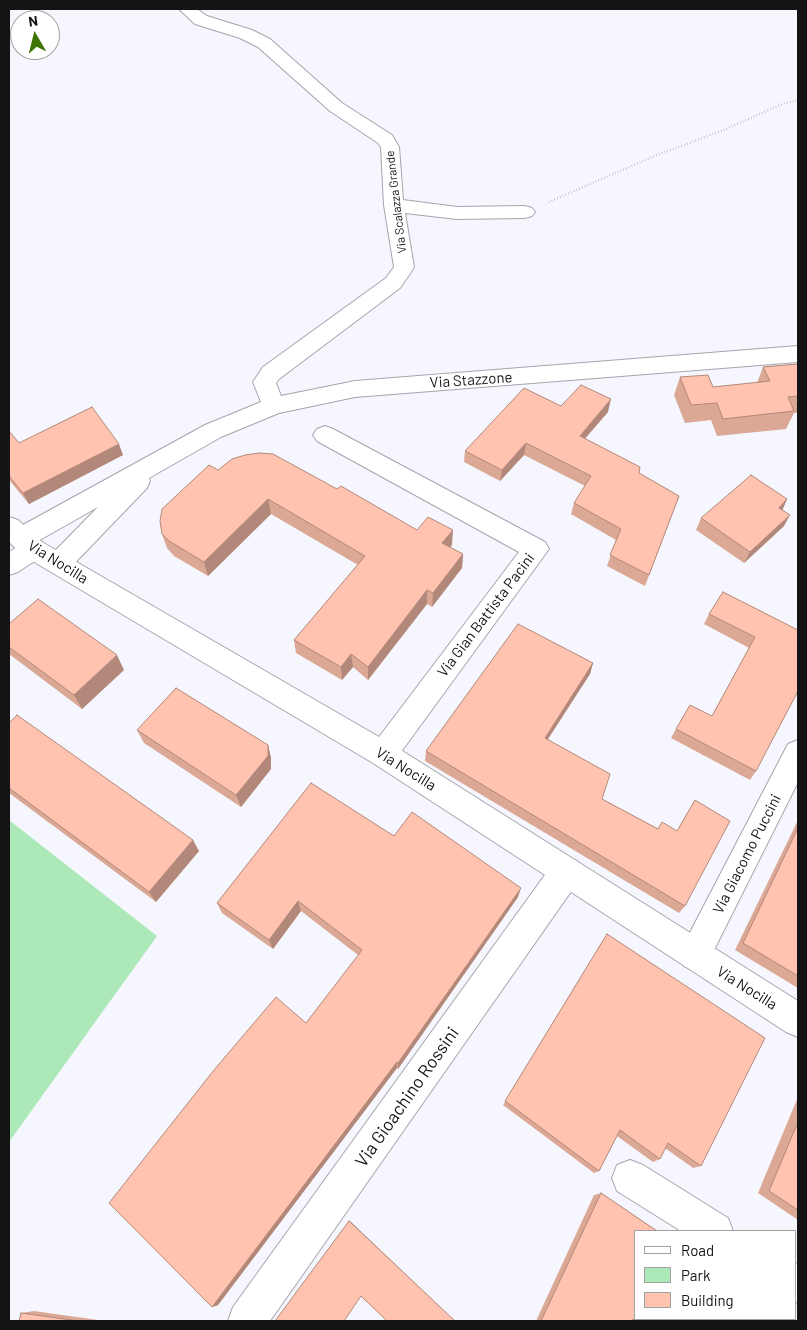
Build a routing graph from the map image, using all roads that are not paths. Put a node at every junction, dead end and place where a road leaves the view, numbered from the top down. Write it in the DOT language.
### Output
graph roads {
  1 [pos="187,9"];
  2 [pos="394,205"];
  3 [pos="525,212"];
  4 [pos="798,354"];
  5 [pos="274,406"];
  6 [pos="325,435"];
  7 [pos="158,461"];
  8 [pos="21,538"];
  9 [pos="59,563"];
  10 [pos="9,565"];
  11 [pos="798,753"];
  12 [pos="383,754"];
  13 [pos="566,872"];
  14 [pos="695,955"];
  15 [pos="798,1020"];
  16 [pos="630,1178"];
  17 [pos="713,1230"];
  18 [pos="247,1321"];
  1 -- 2 [label="street, Via Scalazza Grande"];
  2 -- 3 [label="street"];
  2 -- 5 [label="street, Via Scalazza Grande"];
  4 -- 5 [label="street, Via Stazzone"];
  5 -- 7 [label="street, Via Stazzone"];
  6 -- 12 [label="street, Via Gian Battista Pacini"];
  7 -- 8 [label="street, Via Stazzone"];
  7 -- 9 [label="street"];
  8 -- 9 [label="street, Via Nocilla"];
  8 -- 10 [label="street"];
  9 -- 12 [label="street, Via Nocilla"];
  11 -- 14 [label="street, Via Giacomo Puccini"];
  12 -- 13 [label="street, Via Nocilla"];
  13 -- 14 [label="street, Via Nocilla"];
  13 -- 18 [label="street, Via Gioachino Rossini"];
  14 -- 15 [label="street, Via Nocilla"];
  16 -- 17 [label="street"];
}
